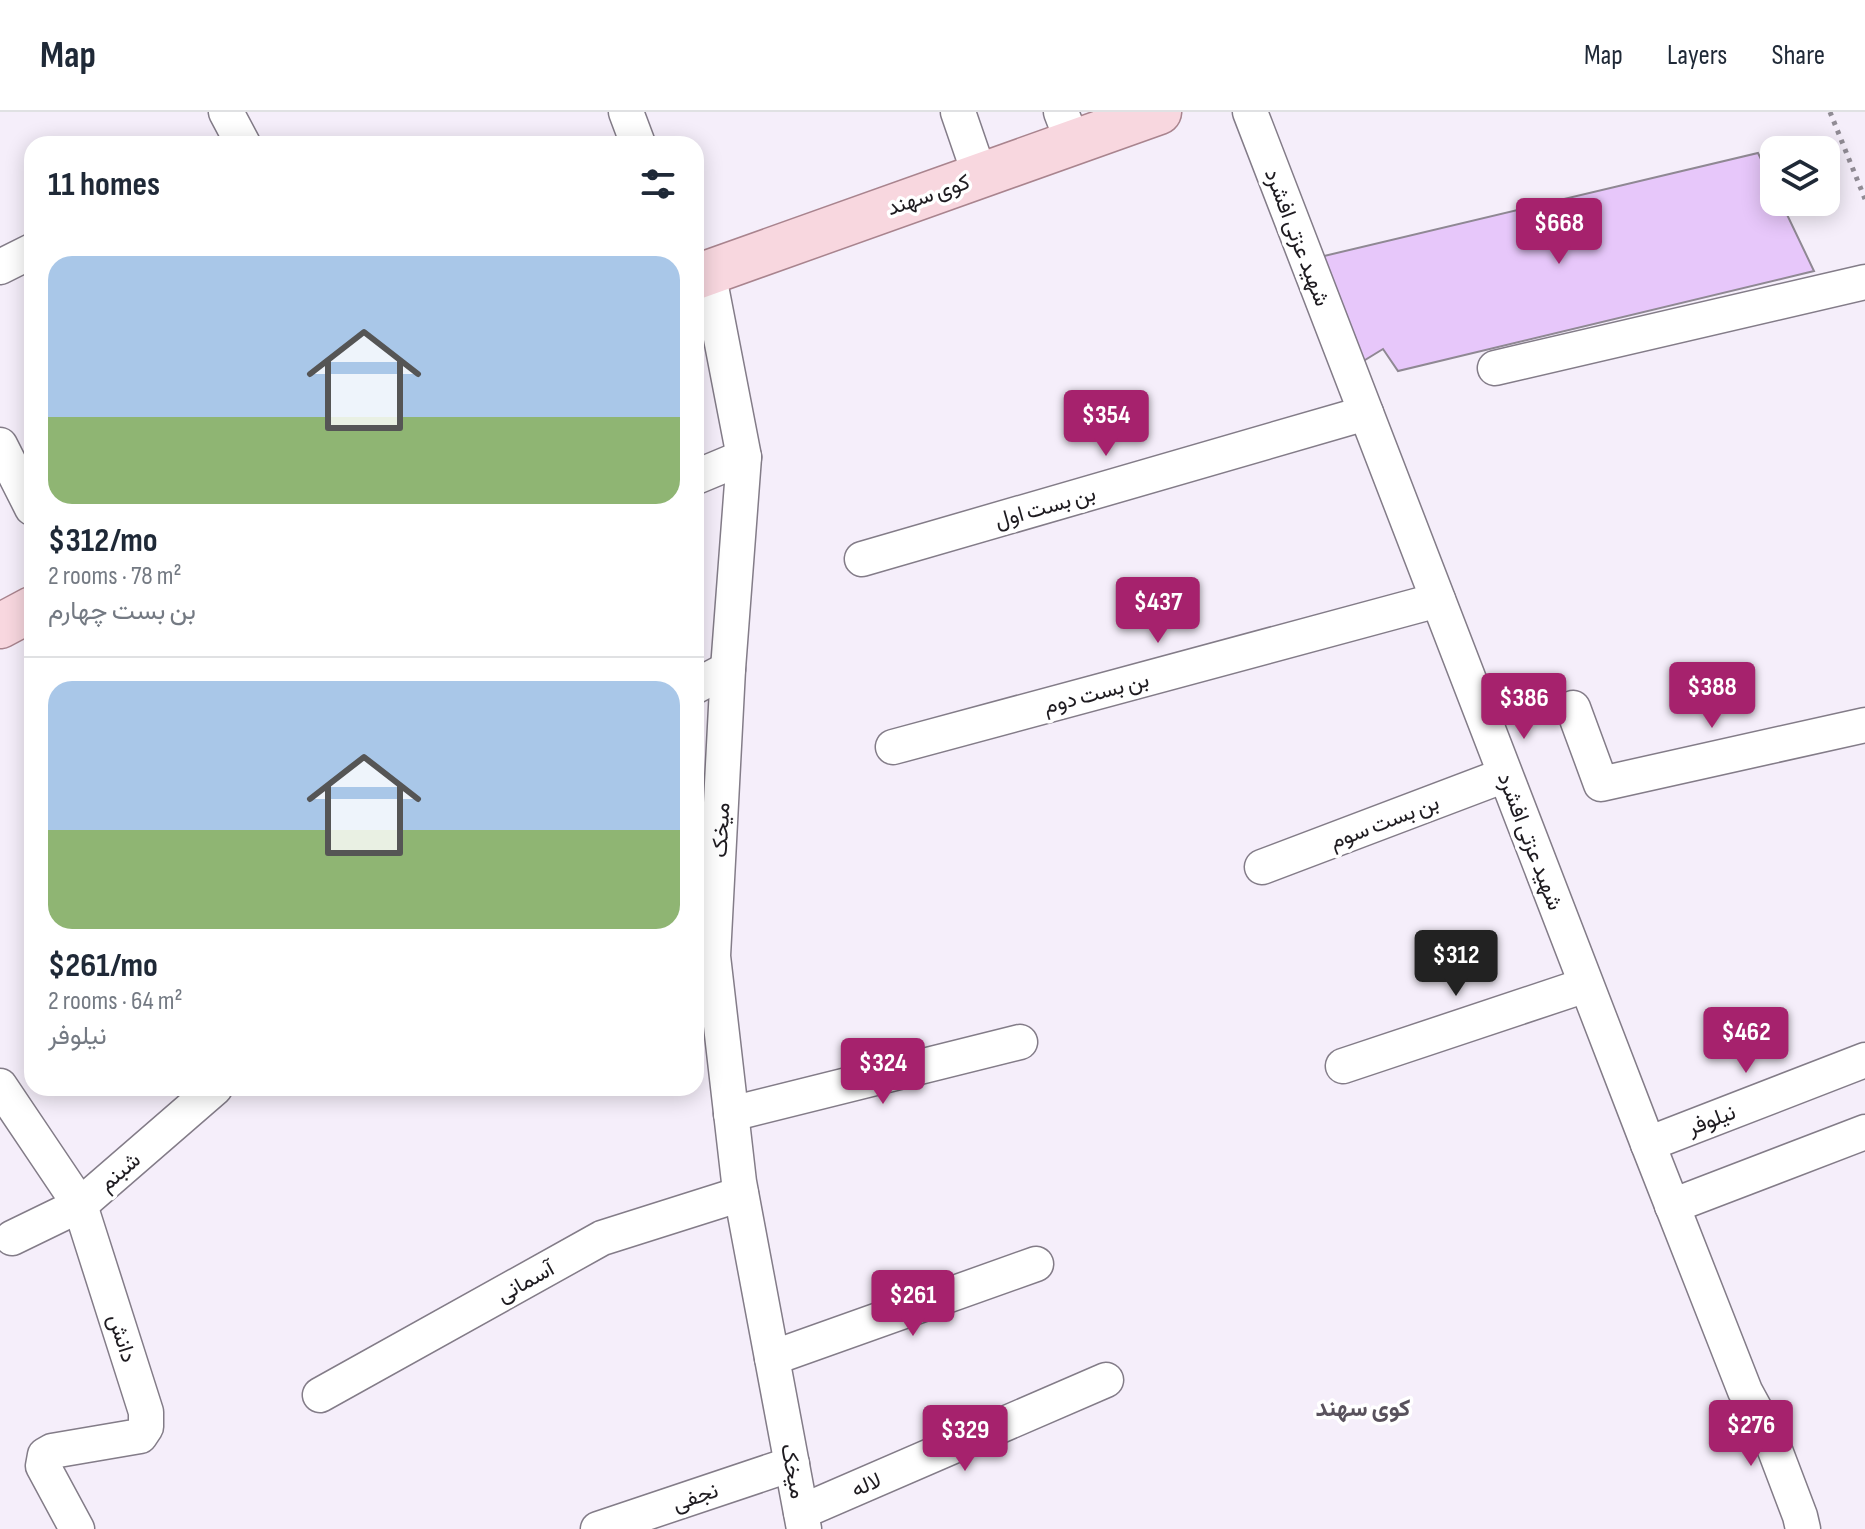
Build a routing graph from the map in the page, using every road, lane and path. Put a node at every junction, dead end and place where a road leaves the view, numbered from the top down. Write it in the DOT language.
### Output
graph roads {
  1 [pos="226,112"];
  2 [pos="626,112"];
  3 [pos="958,112"];
  4 [pos="1159,112"];
  5 [pos="1250,112"];
  6 [pos="1830,112"];
  7 [pos="1067,127"];
  8 [pos="239,136"];
  9 [pos="635,136"];
  10 [pos="980,176"];
  11 [pos="1865,199"];
  12 [pos="24,255"];
  13 [pos="0,267"];
  14 [pos="704,273"];
  15 [pos="1865,282"];
  16 [pos="704,283"];
  17 [pos="1495,368"];
  18 [pos="1366,413"];
  19 [pos="0,445"];
  20 [pos="744,457"];
  21 [pos="704,474"];
  22 [pos="24,492"];
  23 [pos="862,559"];
  24 [pos="1438,600"];
  25 [pos="24,613"];
  26 [pos="0,626"];
  27 [pos="728,669"];
  28 [pos="704,682"];
  29 [pos="1573,708"];
  30 [pos="1865,725"];
  31 [pos="893,747"];
  32 [pos="1505,775"];
  33 [pos="708,850"];
  34 [pos="1262,867"];
  35 [pos="1586,985"];
  36 [pos="1020,1042"];
  37 [pos="1865,1060"];
  38 [pos="1343,1066"];
  39 [pos="0,1086"];
  40 [pos="206,1096"];
  41 [pos="731,1114"];
  42 [pos="1865,1132"];
  43 [pos="1648,1144"];
  44 [pos="741,1194"];
  45 [pos="80,1205"];
  46 [pos="1672,1206"];
  47 [pos="12,1238"];
  48 [pos="1036,1264"];
  49 [pos="772,1358"];
  50 [pos="1106,1380"];
  51 [pos="320,1395"];
  52 [pos="792,1464"];
  53 [pos="803,1520"];
  54 [pos="77,1529"];
  55 [pos="598,1529"];
  56 [pos="1803,1529"];
  1 -- 8 [label="street"];
  2 -- 9 [label="street"];
  3 -- 10 [label="street"];
  4 -- 7 [label="main road, کوی سهند"];
  5 -- 18 [label="street, شهید عزتی افشرد"];
  6 -- 11 [label="path"];
  7 -- 10 [label="main road, کوی سهند"];
  10 -- 14 [label="main road, کوی سهند"];
  12 -- 13 [label="street"];
  15 -- 17 [label="street"];
  16 -- 20 [label="street, میخک"];
  18 -- 23 [label="street, بن بست اول"];
  18 -- 24 [label="street, شهید عزتی افشرد"];
  19 -- 22 [label="street"];
  20 -- 21 [label="street"];
  20 -- 27 [label="street, میخک"];
  24 -- 31 [label="street, بن بست دوم"];
  24 -- 32 [label="street, شهید عزتی افشرد"];
  25 -- 26 [label="main road"];
  27 -- 28 [label="street"];
  27 -- 33 [label="street, میخک"];
  29 -- 30 [label="street"];
  32 -- 34 [label="street, بن بست سوم"];
  32 -- 35 [label="street, شهید عزتی افشرد"];
  33 -- 41 [label="street, میخک"];
  35 -- 38 [label="street"];
  35 -- 43 [label="street, شهید عزتی افشرد"];
  36 -- 41 [label="street"];
  37 -- 43 [label="street, نیلوفر"];
  39 -- 45 [label="street, دانش"];
  40 -- 45 [label="street, شبنم"];
  41 -- 44 [label="street, میخک"];
  42 -- 46 [label="street"];
  43 -- 46 [label="street, شهید عزتی افشرد"];
  44 -- 49 [label="street, میخک"];
  44 -- 51 [label="street, آسمانی"];
  45 -- 47 [label="street, شبنم"];
  45 -- 54 [label="street, دانش"];
  46 -- 56 [label="street, شهید عزتی افشرد"];
  48 -- 49 [label="street"];
  49 -- 52 [label="street, میخک"];
  50 -- 53 [label="street, لاله"];
  52 -- 53 [label="street, میخک"];
  52 -- 55 [label="street, نجفی"];
}
